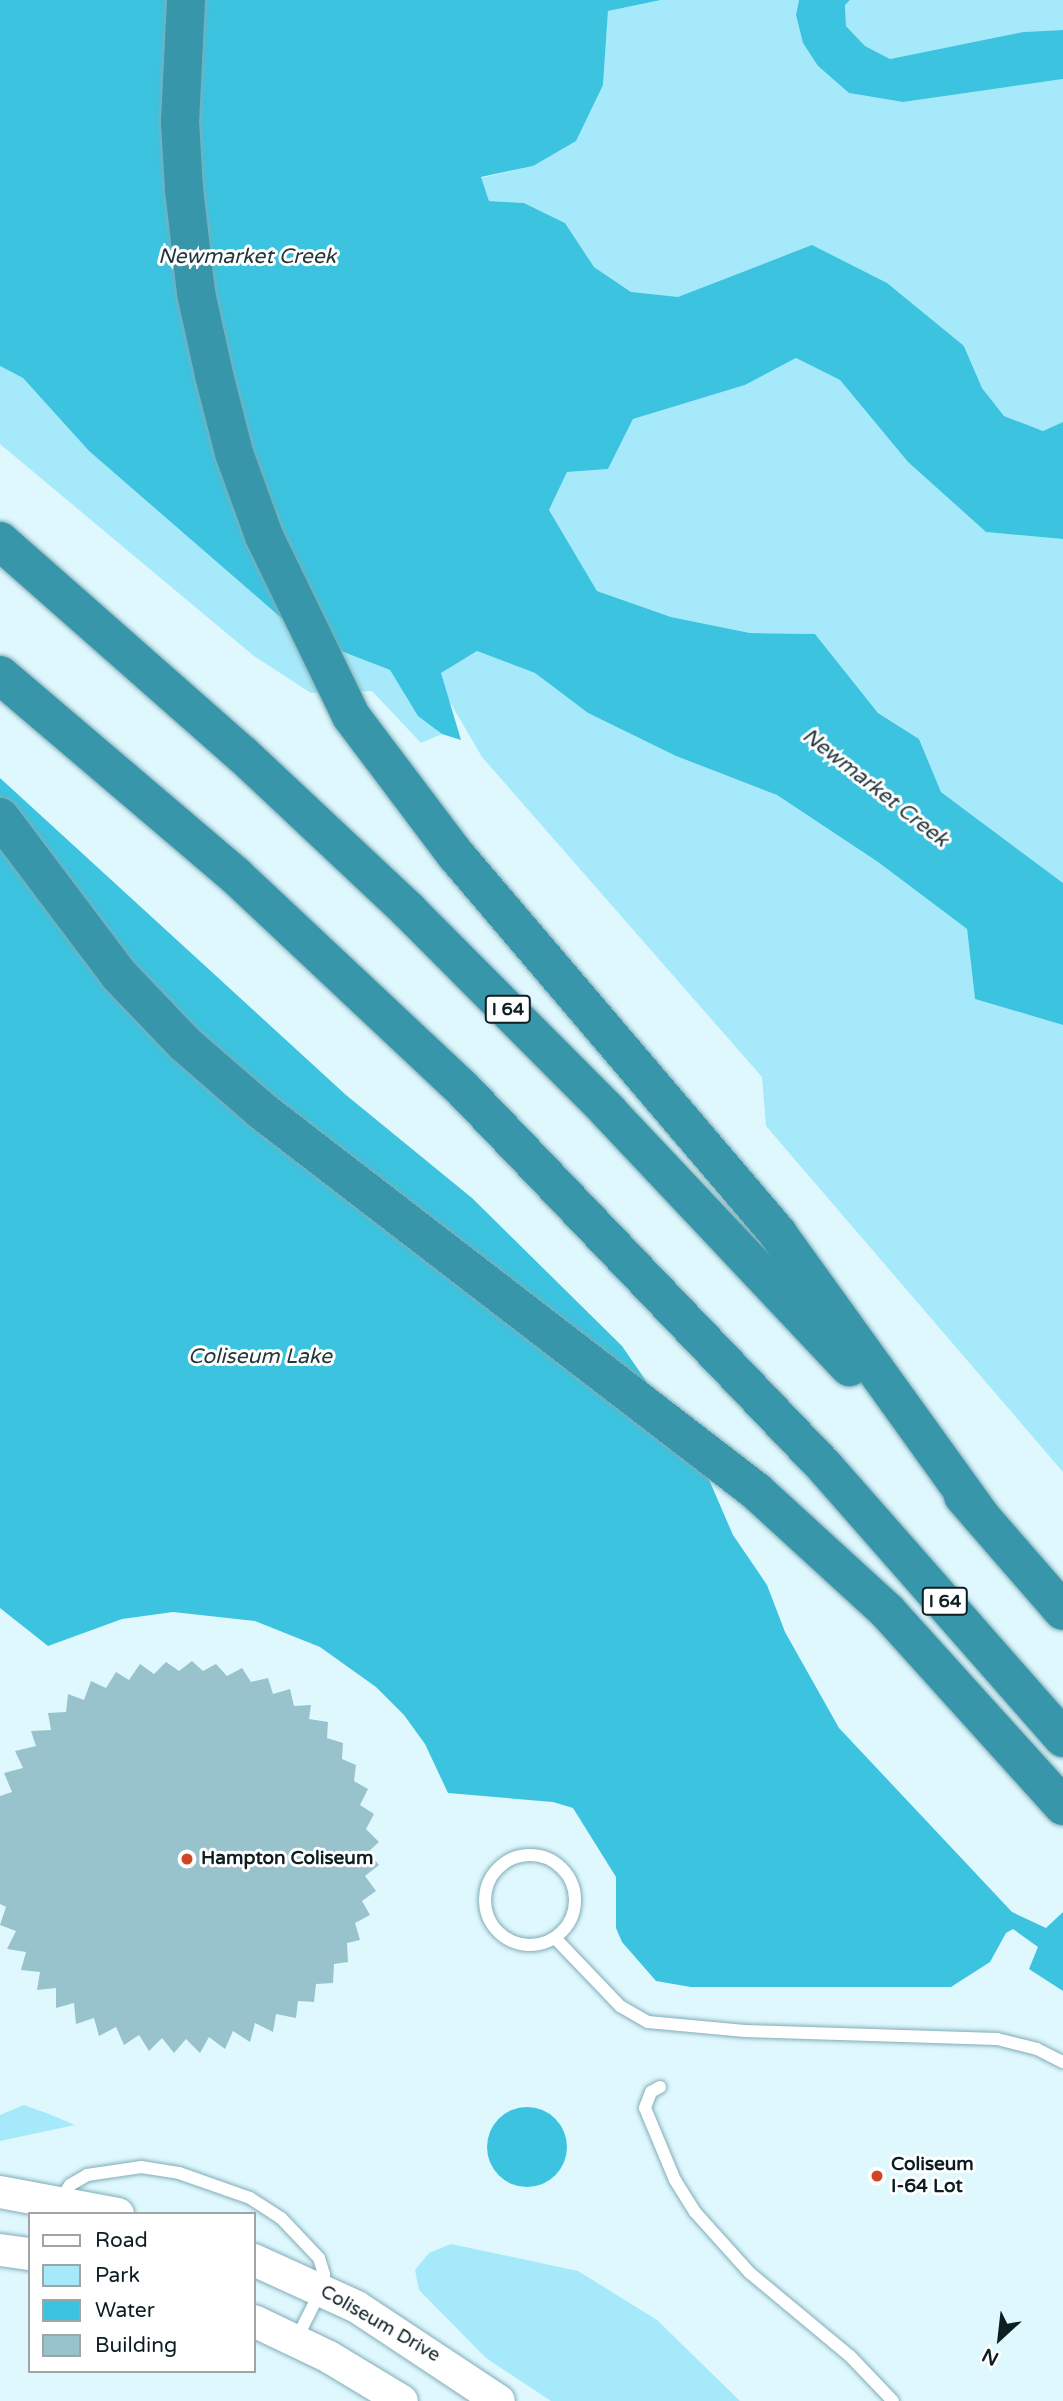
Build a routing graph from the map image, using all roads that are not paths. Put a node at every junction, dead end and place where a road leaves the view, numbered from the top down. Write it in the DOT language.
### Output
graph roads {
  1 [pos="186,0"];
  2 [pos="0,541"];
  3 [pos="0,675"];
  4 [pos="0,817"];
  5 [pos="980,1515"];
  6 [pos="1063,1611"];
  7 [pos="1063,1738"];
  8 [pos="1063,1806"];
  9 [pos="555,1938"];
  10 [pos="1063,2062"];
  11 [pos="660,2087"];
  12 [pos="0,2192"];
  13 [pos="59,2200"];
  14 [pos="110,2212"];
  15 [pos="0,2250"];
  16 [pos="28,2254"];
  17 [pos="256,2261"];
  18 [pos="321,2290"];
  19 [pos="256,2322"];
  20 [pos="296,2341"];
  21 [pos="402,2401"];
  22 [pos="499,2401"];
  23 [pos="893,2401"];
  1 -- 5 [label="highway"];
  2 -- 5 [label="highway, I 64"];
  3 -- 7 [label="highway, I 64"];
  4 -- 8 [label="highway"];
  5 -- 6 [label="highway, I 64"];
  9 -- 9 [label="lane"];
  9 -- 10 [label="lane"];
  11 -- 23 [label="lane"];
  12 -- 13 [label="street"];
  13 -- 14 [label="street"];
  13 -- 18 [label="lane"];
  15 -- 16 [label="street"];
  17 -- 18 [label="street, Coliseum Drive"];
  18 -- 20 [label="lane"];
  18 -- 22 [label="street, Coliseum Drive"];
  19 -- 20 [label="street"];
  20 -- 21 [label="street"];
}
